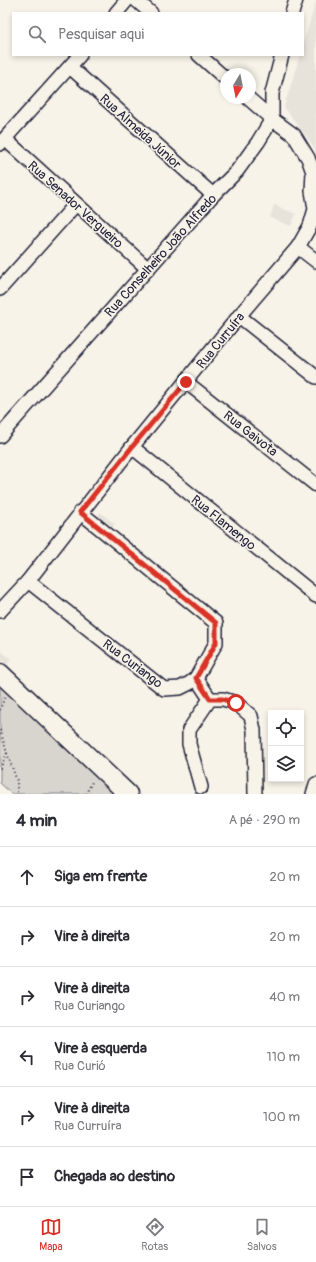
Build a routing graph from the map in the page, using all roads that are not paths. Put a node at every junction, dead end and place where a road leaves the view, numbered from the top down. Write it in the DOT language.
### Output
graph roads {
  1 [pos="127,0"];
  2 [pos="136,0"];
  3 [pos="296,0"];
  4 [pos="117,12"];
  5 [pos="150,12"];
  6 [pos="292,12"];
  7 [pos="79,56"];
  8 [pos="200,56"];
  9 [pos="282,56"];
  10 [pos="70,67"];
  11 [pos="220,74"];
  12 [pos="255,104"];
  13 [pos="272,119"];
  14 [pos="2,141"];
  15 [pos="213,195"];
  16 [pos="76,204"];
  17 [pos="298,247"];
  18 [pos="316,261"];
  19 [pos="148,269"];
  20 [pos="0,289"];
  21 [pos="239,316"];
  22 [pos="316,377"];
  23 [pos="186,382"];
  24 [pos="0,436"];
  25 [pos="132,447"];
  26 [pos="316,485"];
  27 [pos="80,512"];
  28 [pos="28,581"];
  29 [pos="316,596"];
  30 [pos="0,611"];
  31 [pos="0,673"];
  32 [pos="196,678"];
  33 [pos="210,699"];
  34 [pos="316,784"];
  35 [pos="201,787"];
  36 [pos="128,794"];
  37 [pos="255,794"];
  38 [pos="313,794"];
  1 -- 4 [label="street"];
  2 -- 5 [label="street"];
  3 -- 6 [label="street"];
  7 -- 10 [label="street"];
  8 -- 11 [label="street"];
  9 -- 13 [label="street"];
  10 -- 14 [label="street"];
  10 -- 15 [label="street, Rua Almeida Júnior"];
  12 -- 13 [label="street, Rua Curruíra"];
  13 -- 15 [label="street, Rua Conselheiro João Alfredo"];
  13 -- 17 [label="street, Rua Curruíra"];
  14 -- 16 [label="street, Rua Senador Vergueiro"];
  15 -- 19 [label="street, Rua Conselheiro João Alfredo"];
  16 -- 19 [label="street, Rua Senador Vergueiro"];
  16 -- 20 [label="street"];
  17 -- 18 [label="street"];
  17 -- 21 [label="street, Rua Curruíra"];
  19 -- 24 [label="street, Rua Conselheiro João Alfredo"];
  21 -- 22 [label="street"];
  21 -- 23 [label="street, Rua Curruíra"];
  23 -- 25 [label="street, Rua Curruíra"];
  23 -- 26 [label="street, Rua Gaivota"];
  25 -- 27 [label="street, Rua Curruíra"];
  25 -- 29 [label="street, Rua Flamengo"];
  27 -- 28 [label="street, Rua Curruíra"];
  27 -- 32 [label="street, Rua Curiango"];
  28 -- 30 [label="street, Rua Curruíra"];
  28 -- 32 [label="street, Rua Curiango"];
  31 -- 36 [label="street"];
  32 -- 33 [label="street"];
  33 -- 35 [label="street"];
  33 -- 37 [label="street"];
  34 -- 38 [label="street"];
}
